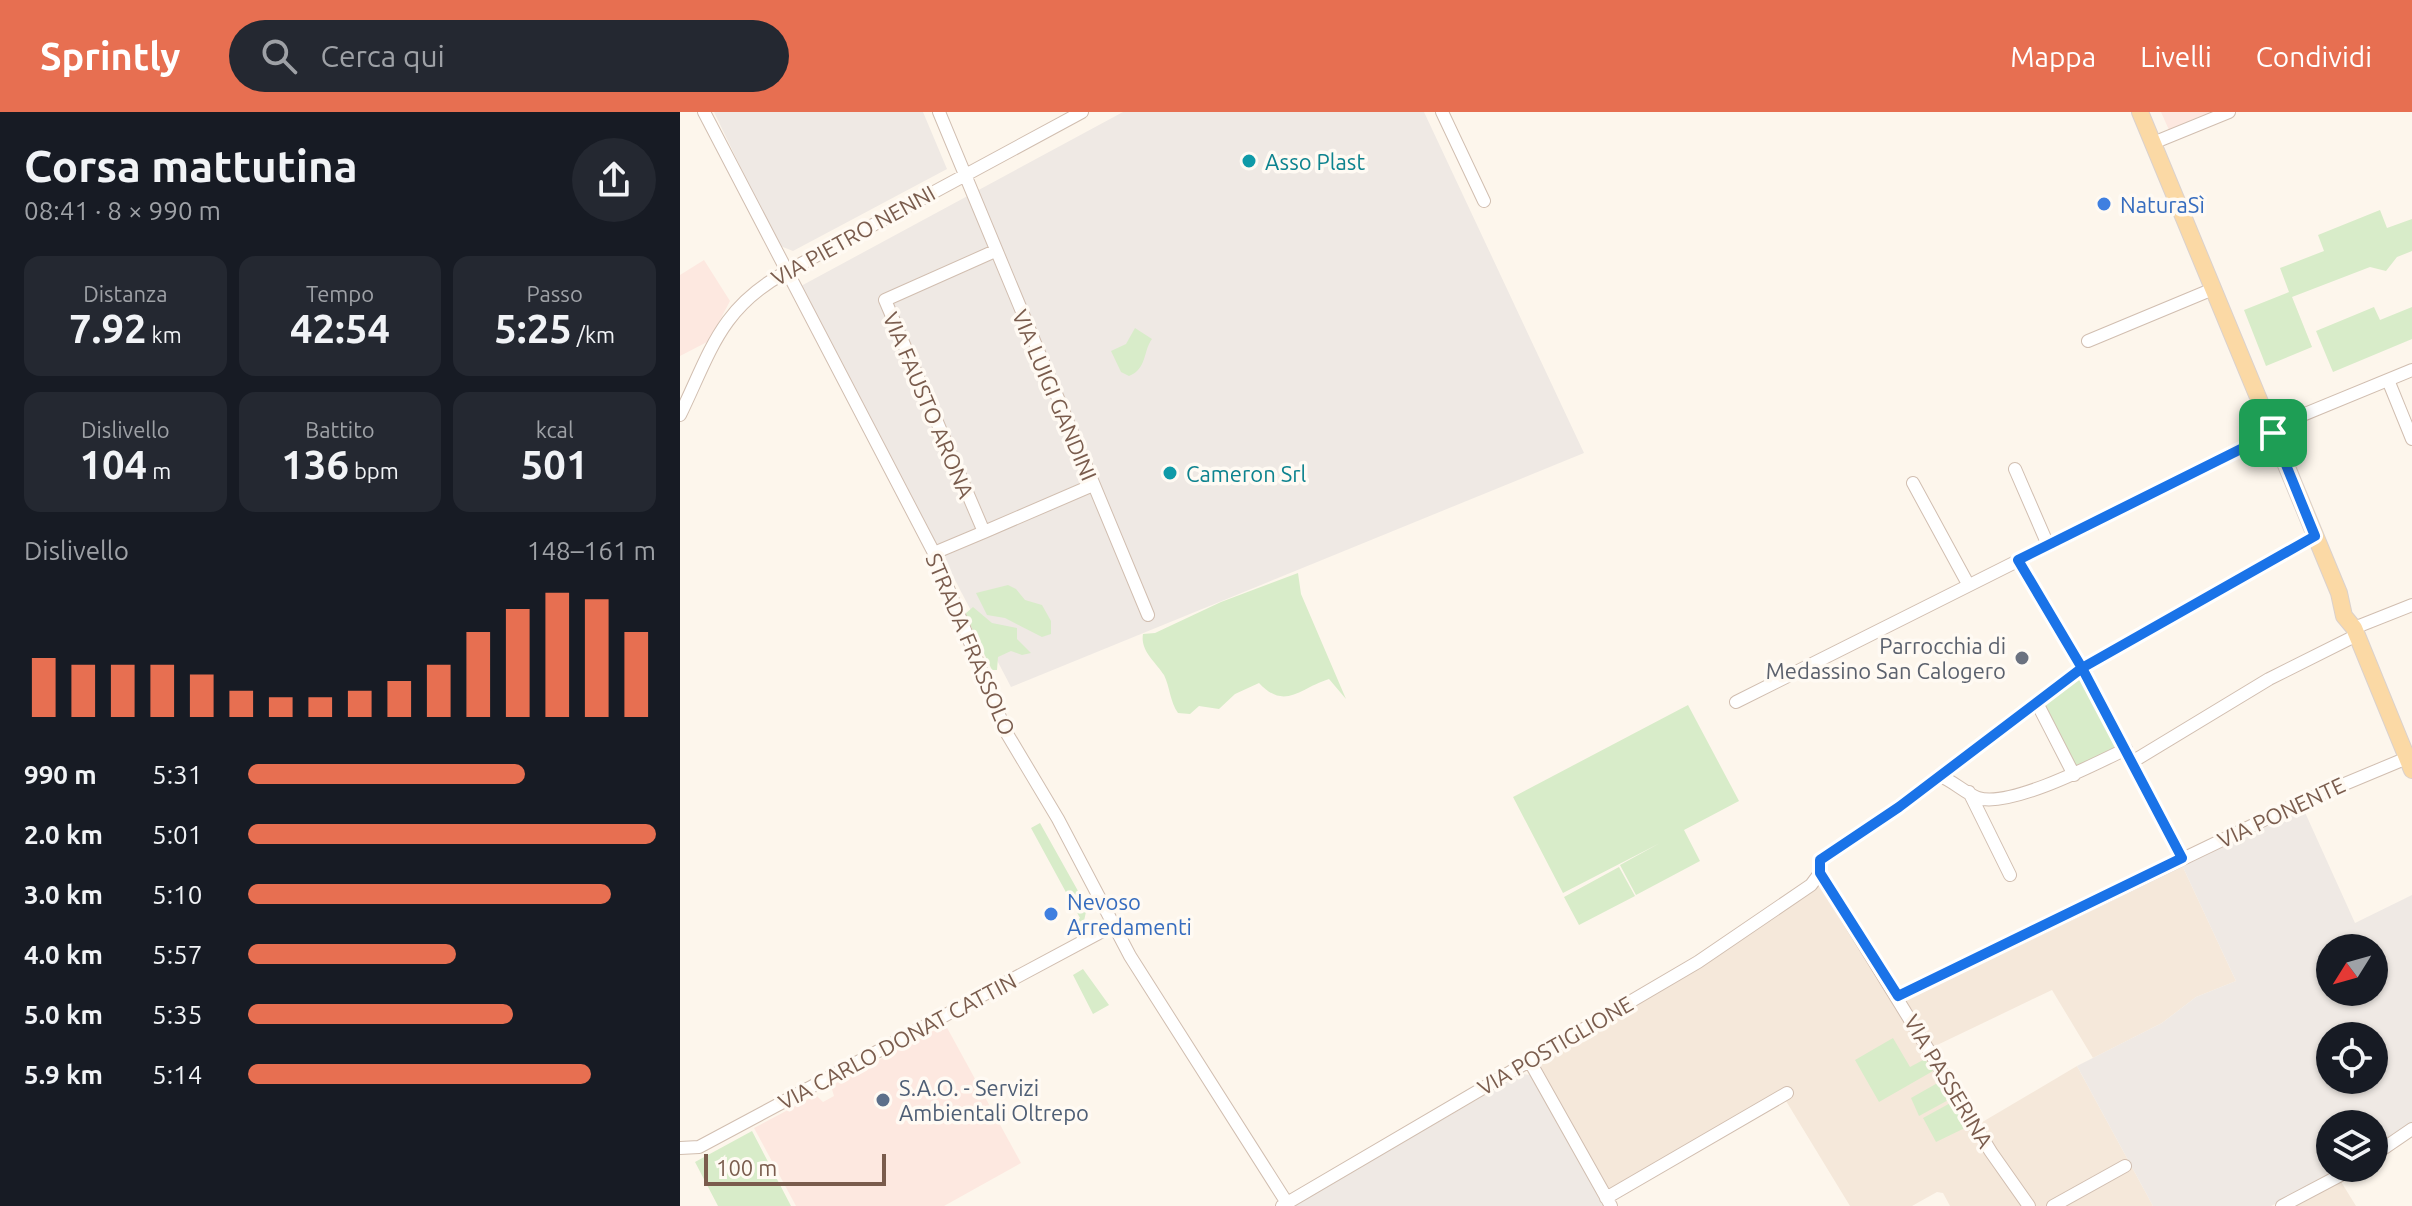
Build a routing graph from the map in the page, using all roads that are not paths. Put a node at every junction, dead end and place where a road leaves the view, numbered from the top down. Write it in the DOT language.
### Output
graph roads {
  1 [pos="704,112"];
  2 [pos="939,112"];
  3 [pos="1082,112"];
  4 [pos="1442,112"];
  5 [pos="2140,112"];
  6 [pos="2229,112"];
  7 [pos="2153,143"];
  8 [pos="964,174"];
  9 [pos="1484,201"];
  10 [pos="995,251"];
  11 [pos="786,272"];
  12 [pos="2213,289"];
  13 [pos="2088,341"];
  14 [pos="2412,370"];
  15 [pos="2388,380"];
  16 [pos="680,415"];
  17 [pos="2272,431"];
  18 [pos="2412,439"];
  19 [pos="2015,469"];
  20 [pos="1913,483"];
  21 [pos="1093,485"];
  22 [pos="984,532"];
  23 [pos="2315,536"];
  24 [pos="2048,545"];
  25 [pos="934,553"];
  26 [pos="2018,560"];
  27 [pos="1968,584"];
  28 [pos="2412,605"];
  29 [pos="1148,615"];
  30 [pos="2355,630"];
  31 [pos="2082,668"];
  32 [pos="1736,702"];
  33 [pos="2037,703"];
  34 [pos="2126,749"];
  35 [pos="2132,762"];
  36 [pos="2410,764"];
  37 [pos="2074,775"];
  38 [pos="1940,776"];
  39 [pos="1969,792"];
  40 [pos="2182,858"];
  41 [pos="1820,873"];
  42 [pos="2010,875"];
  43 [pos="1112,926"];
  44 [pos="1898,996"];
  45 [pos="1529,1060"];
  46 [pos="1787,1093"];
  47 [pos="2412,1129"];
  48 [pos="2388,1145"];
  49 [pos="680,1148"];
  50 [pos="2125,1166"];
  51 [pos="2327,1182"];
  52 [pos="1608,1202"];
  53 [pos="1285,1204"];
  54 [pos="2029,1206"];
  55 [pos="2053,1206"];
  56 [pos="2282,1206"];
  1 -- 11 [label="street, STRADA FRASSOLO"];
  2 -- 8 [label="street, VIA LUIGI GANDINI"];
  3 -- 8 [label="street, VIA PIETRO NENNI"];
  4 -- 9 [label="street"];
  5 -- 7 [label="main road"];
  6 -- 7 [label="street"];
  7 -- 12 [label="main road"];
  8 -- 10 [label="street, VIA LUIGI GANDINI"];
  8 -- 11 [label="street, VIA PIETRO NENNI"];
  10 -- 21 [label="street, VIA LUIGI GANDINI"];
  10 -- 22 [label="street, VIA FAUSTO ARONA"];
  11 -- 16 [label="street, VIA PIETRO NENNI"];
  11 -- 25 [label="street, STRADA FRASSOLO"];
  12 -- 13 [label="street"];
  12 -- 17 [label="main road"];
  14 -- 15 [label="street"];
  15 -- 17 [label="street"];
  15 -- 18 [label="street"];
  17 -- 23 [label="main road"];
  17 -- 24 [label="street"];
  19 -- 24 [label="street"];
  20 -- 27 [label="street"];
  21 -- 22 [label="street"];
  21 -- 29 [label="street, VIA LUIGI GANDINI"];
  22 -- 25 [label="street"];
  23 -- 30 [label="main road"];
  23 -- 31 [label="street"];
  24 -- 26 [label="street"];
  25 -- 43 [label="street, STRADA FRASSOLO"];
  26 -- 27 [label="street"];
  26 -- 31 [label="street"];
  27 -- 32 [label="street"];
  28 -- 30 [label="street"];
  30 -- 35 [label="street"];
  30 -- 36 [label="main road"];
  31 -- 33 [label="street"];
  31 -- 34 [label="street"];
  33 -- 37 [label="street"];
  33 -- 38 [label="street"];
  34 -- 35 [label="street"];
  34 -- 37 [label="street"];
  35 -- 40 [label="street"];
  36 -- 40 [label="street, VIA PONENTE"];
  37 -- 39 [label="street"];
  38 -- 39 [label="street"];
  38 -- 41 [label="street, VIA POSTIGLIONE"];
  39 -- 42 [label="street"];
  40 -- 44 [label="street, VIA PONENTE"];
  41 -- 44 [label="street, VIA PASSERINA"];
  41 -- 45 [label="street, VIA POSTIGLIONE"];
  43 -- 49 [label="street, VIA CARLO DONAT CATTIN"];
  43 -- 53 [label="street, STRADA FRASSOLO"];
  44 -- 54 [label="street, VIA PASSERINA"];
  45 -- 52 [label="street"];
  45 -- 53 [label="street, VIA POSTIGLIONE"];
  46 -- 52 [label="street"];
  47 -- 48 [label="street"];
  50 -- 55 [label="street"];
  51 -- 56 [label="street"];
}
